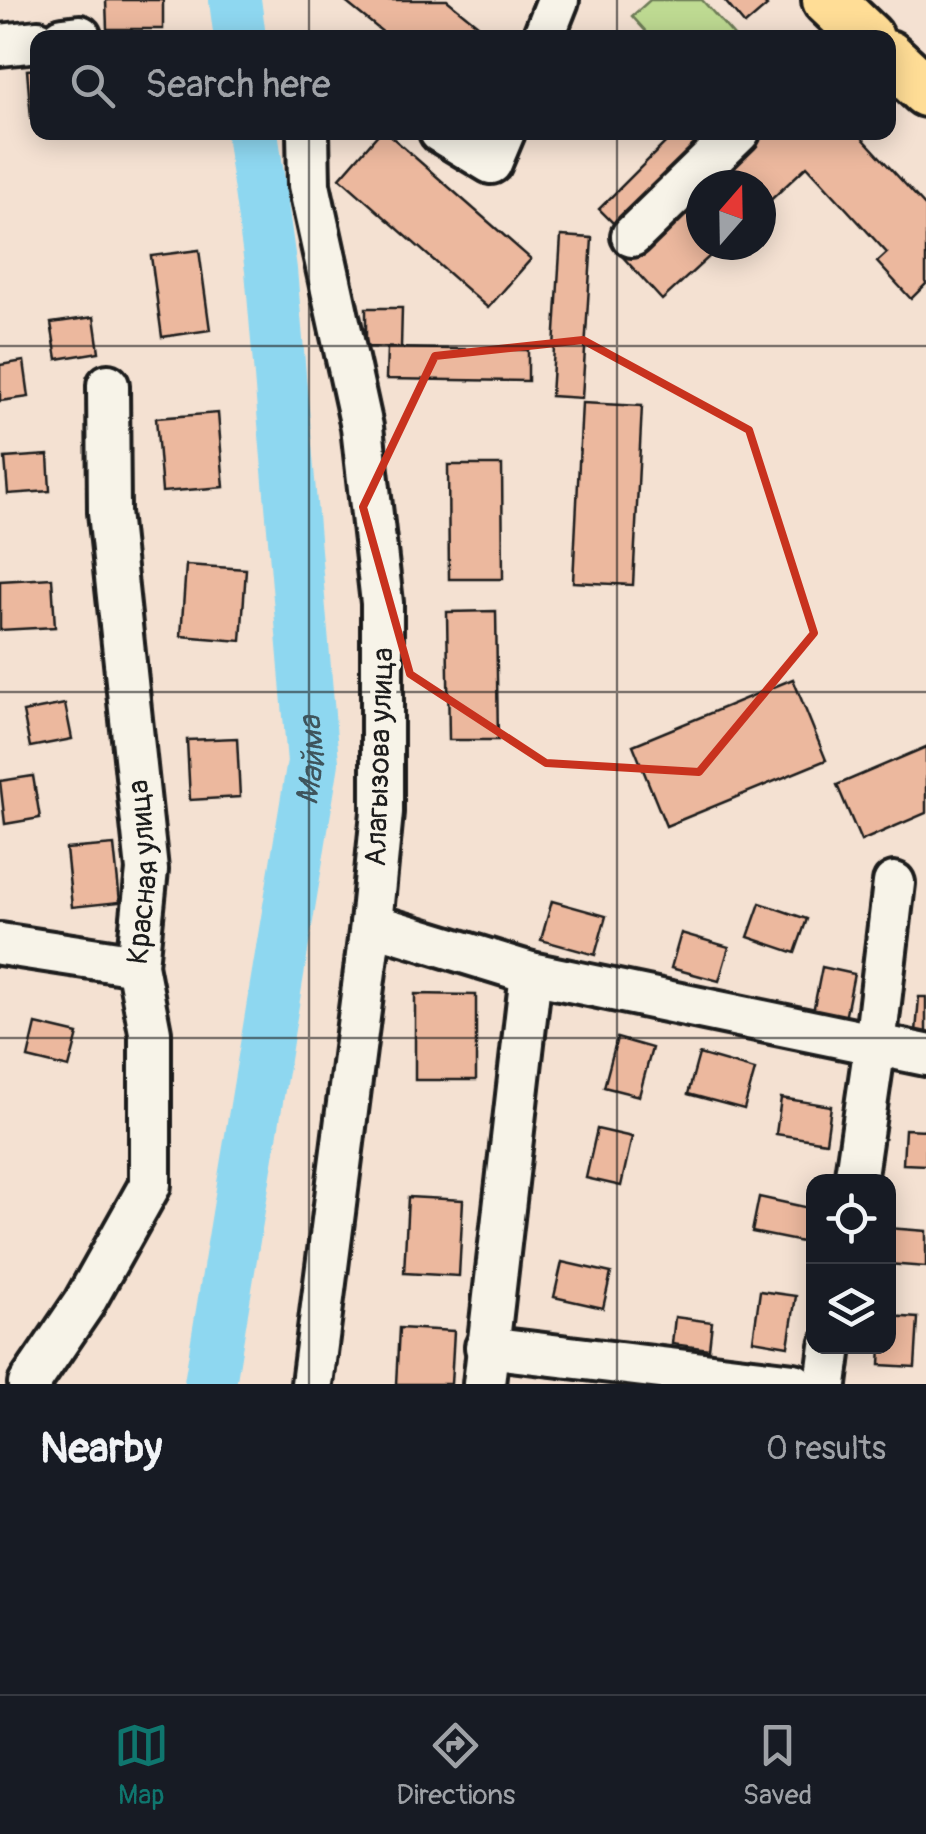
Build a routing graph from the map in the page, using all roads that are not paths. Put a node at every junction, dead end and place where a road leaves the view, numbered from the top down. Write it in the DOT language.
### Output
graph roads {
  1 [pos="558,0"];
  2 [pos="545,30"];
  3 [pos="30,41"];
  4 [pos="0,45"];
  5 [pos="896,63"];
  6 [pos="926,91"];
  7 [pos="308,140"];
  8 [pos="453,140"];
  9 [pos="501,140"];
  10 [pos="731,140"];
  11 [pos="632,236"];
  12 [pos="108,385"];
  13 [pos="894,883"];
  14 [pos="372,924"];
  15 [pos="0,944"];
  16 [pos="137,965"];
  17 [pos="531,972"];
  18 [pos="875,1045"];
  19 [pos="926,1055"];
  20 [pos="856,1174"];
  21 [pos="830,1354"];
  22 [pos="485,1366"];
  23 [pos="29,1384"];
  24 [pos="312,1384"];
  25 [pos="794,1384"];
  26 [pos="826,1384"];
  1 -- 2 [label="street"];
  3 -- 4 [label="street"];
  5 -- 6 [label="main road"];
  7 -- 14 [label="street, Алагызова улица"];
  8 -- 9 [label="street"];
  10 -- 11 [label="street"];
  12 -- 16 [label="street, Красная улица"];
  13 -- 18 [label="street"];
  14 -- 17 [label="street"];
  14 -- 24 [label="street, Алагызова улица"];
  15 -- 16 [label="street"];
  16 -- 23 [label="street, Красная улица"];
  17 -- 18 [label="street"];
  17 -- 22 [label="street"];
  18 -- 19 [label="street"];
  18 -- 20 [label="street"];
  21 -- 26 [label="street"];
  22 -- 25 [label="street"];
}
